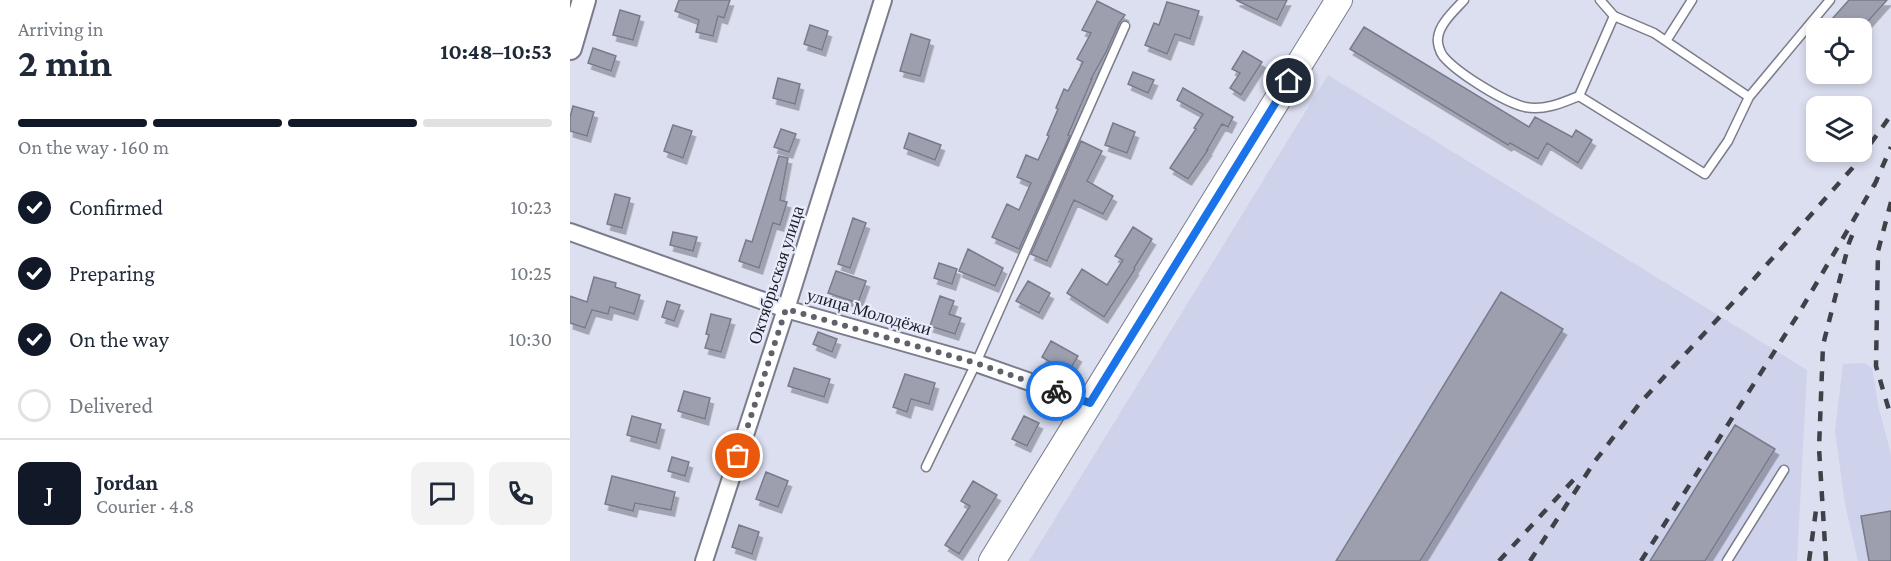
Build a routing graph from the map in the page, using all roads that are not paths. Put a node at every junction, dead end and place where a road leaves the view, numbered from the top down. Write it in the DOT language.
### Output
graph roads {
  1 [pos="584,0"];
  2 [pos="883,0"];
  3 [pos="1339,0"];
  4 [pos="1464,0"];
  5 [pos="1600,0"];
  6 [pos="1692,0"];
  7 [pos="1830,0"];
  8 [pos="1614,16"];
  9 [pos="1125,26"];
  10 [pos="1666,41"];
  11 [pos="570,48"];
  12 [pos="1579,96"];
  13 [pos="1749,97"];
  14 [pos="570,232"];
  15 [pos="786,309"];
  16 [pos="976,363"];
  17 [pos="1090,403"];
  18 [pos="926,467"];
  19 [pos="1784,470"];
  20 [pos="704,561"];
  21 [pos="992,561"];
  22 [pos="1727,561"];
  1 -- 11 [label="street"];
  2 -- 15 [label="street, Октябрьская улица"];
  3 -- 17 [label="main road"];
  4 -- 12 [label="lane"];
  5 -- 8 [label="lane"];
  6 -- 10 [label="lane"];
  7 -- 13 [label="lane"];
  8 -- 10 [label="lane"];
  8 -- 12 [label="lane"];
  9 -- 16 [label="lane"];
  10 -- 13 [label="lane"];
  12 -- 13 [label="lane"];
  14 -- 15 [label="street, улица Молодёжи"];
  15 -- 16 [label="street, улица Молодёжи"];
  15 -- 20 [label="street, Октябрьская улица"];
  16 -- 17 [label="street, улица Молодёжи"];
  16 -- 18 [label="lane"];
  17 -- 21 [label="main road"];
  19 -- 22 [label="lane"];
}
